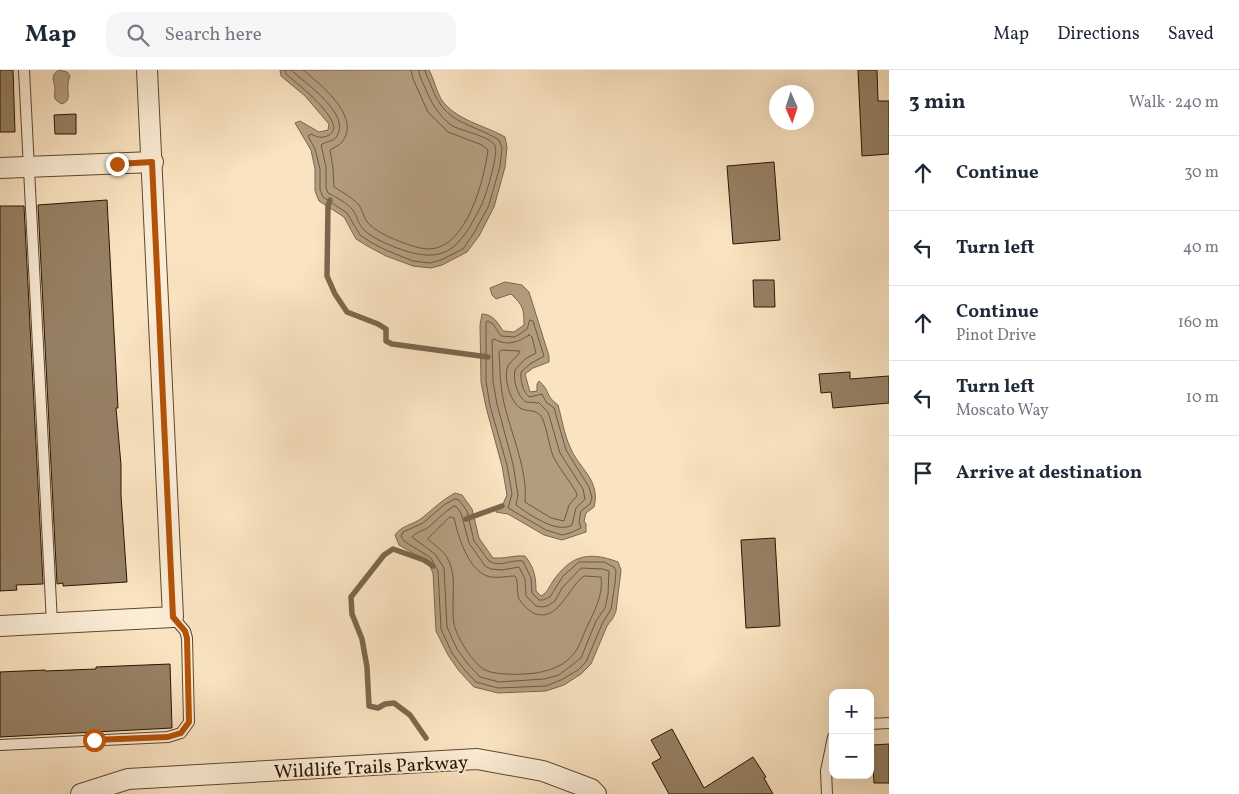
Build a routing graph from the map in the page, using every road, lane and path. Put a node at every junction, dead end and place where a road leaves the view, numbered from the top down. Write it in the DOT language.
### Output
graph roads {
  1 [pos="24,70"];
  2 [pos="147,70"];
  3 [pos="152,162"];
  4 [pos="29,167"];
  5 [pos="0,168"];
  6 [pos="173,617"];
  7 [pos="52,624"];
  8 [pos="0,626"];
  9 [pos="889,723"];
  10 [pos="874,724"];
  11 [pos="0,745"];
  12 [pos="829,756"];
  13 [pos="81,794"];
  14 [pos="596,794"];
  15 [pos="827,794"];
  1 -- 4 [label="lane"];
  2 -- 3 [label="street"];
  3 -- 4 [label="street"];
  3 -- 6 [label="street"];
  4 -- 5 [label="street"];
  4 -- 7 [label="lane"];
  6 -- 7 [label="street"];
  6 -- 11 [label="lane"];
  7 -- 8 [label="street"];
  9 -- 10 [label="lane"];
  12 -- 15 [label="lane"];
  13 -- 14 [label="street, Wildlife Trails Parkway"];
}
